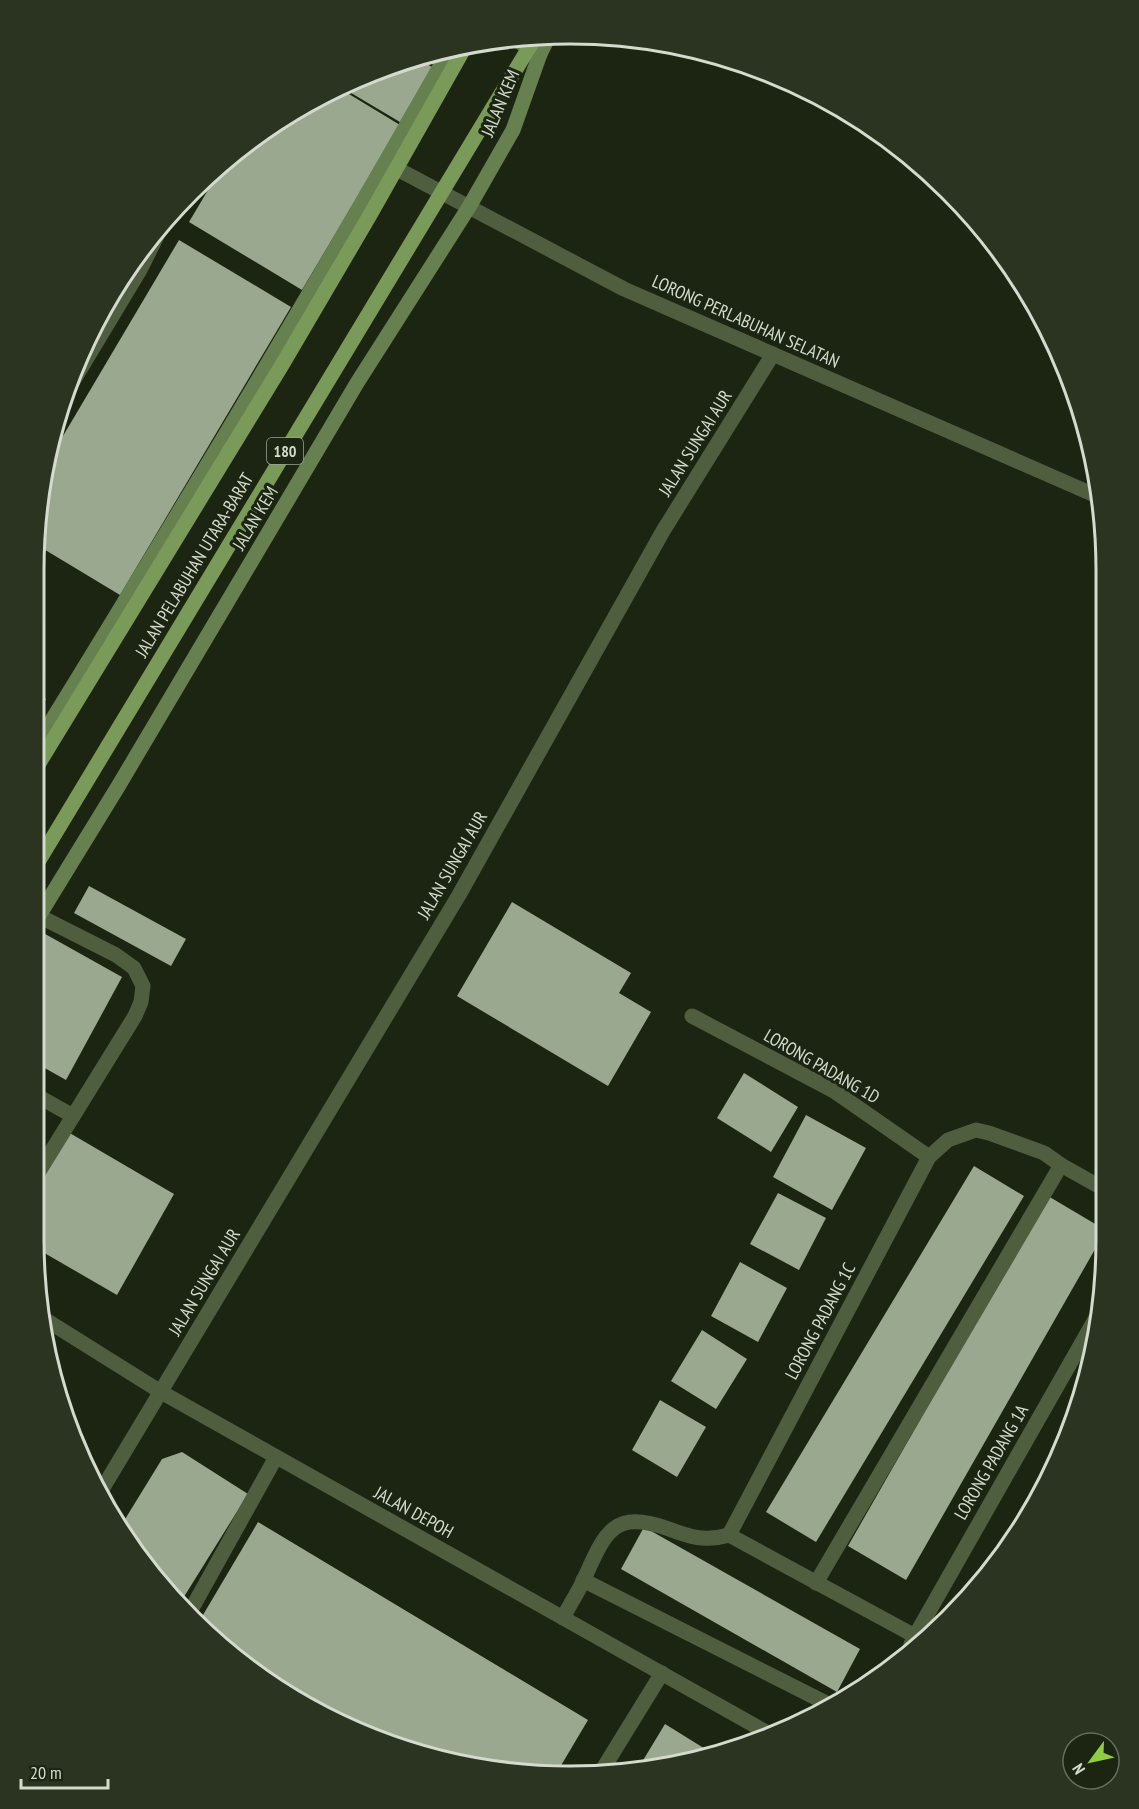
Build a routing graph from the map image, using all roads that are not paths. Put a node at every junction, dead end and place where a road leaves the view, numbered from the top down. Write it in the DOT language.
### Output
graph roads {
  1 [pos="530,45"];
  2 [pos="545,45"];
  3 [pos="526,46"];
  4 [pos="540,54"];
  5 [pos="460,55"];
  6 [pos="445,59"];
  7 [pos="386,163"];
  8 [pos="469,207"];
  9 [pos="773,354"];
  10 [pos="1090,493"];
  11 [pos="44,733"];
  12 [pos="44,755"];
  13 [pos="44,852"];
  14 [pos="44,908"];
  15 [pos="44,922"];
  16 [pos="692,1016"];
  17 [pos="44,1100"];
  18 [pos="73,1116"];
  19 [pos="929,1157"];
  20 [pos="44,1163"];
  21 [pos="1060,1165"];
  22 [pos="1096,1185"];
  23 [pos="51,1323"];
  24 [pos="1086,1335"];
  25 [pos="161,1392"];
  26 [pos="276,1457"];
  27 [pos="105,1485"];
  28 [pos="729,1535"];
  29 [pos="584,1580"];
  30 [pos="816,1583"];
  31 [pos="193,1606"];
  32 [pos="563,1618"];
  33 [pos="916,1635"];
  34 [pos="911,1639"];
  35 [pos="662,1673"];
  36 [pos="821,1701"];
  37 [pos="761,1729"];
  38 [pos="606,1764"];
  1 -- 13 [label="main road, JALAN PELABUHAN UTARA-BARAT / 180, bridge"];
  2 -- 4 [label="street, JALAN KEM"];
  3 -- 4 [label="street"];
  4 -- 8 [label="street, JALAN KEM"];
  5 -- 12 [label="main road, JALAN PELABUHAN UTARA-BARAT / 180, bridge"];
  6 -- 7 [label="street"];
  7 -- 8 [label="street, LORONG PERLABUHAN SELATAN"];
  7 -- 11 [label="street"];
  8 -- 9 [label="street, LORONG PERLABUHAN SELATAN"];
  8 -- 14 [label="street, JALAN KEM"];
  9 -- 10 [label="street, LORONG PERLABUHAN SELATAN"];
  9 -- 25 [label="street, JALAN SUNGAI AUR"];
  15 -- 18 [label="street"];
  16 -- 19 [label="street, LORONG PADANG 1D"];
  17 -- 18 [label="street"];
  18 -- 20 [label="street"];
  19 -- 21 [label="street, LORONG PADANG 1C"];
  19 -- 28 [label="street, LORONG PADANG 1C"];
  21 -- 22 [label="street"];
  21 -- 30 [label="street"];
  23 -- 25 [label="street, JALAN DEPOH"];
  24 -- 33 [label="street, LORONG PADANG 1A"];
  25 -- 26 [label="street, JALAN DEPOH"];
  25 -- 27 [label="street, JALAN SUNGAI AUR"];
  26 -- 31 [label="street"];
  26 -- 32 [label="street, JALAN DEPOH"];
  28 -- 29 [label="street"];
  28 -- 30 [label="street"];
  29 -- 32 [label="street"];
  29 -- 36 [label="street"];
  30 -- 34 [label="street"];
  32 -- 35 [label="street, JALAN DEPOH"];
  35 -- 37 [label="street, JALAN DEPOH"];
  35 -- 38 [label="street"];
}
